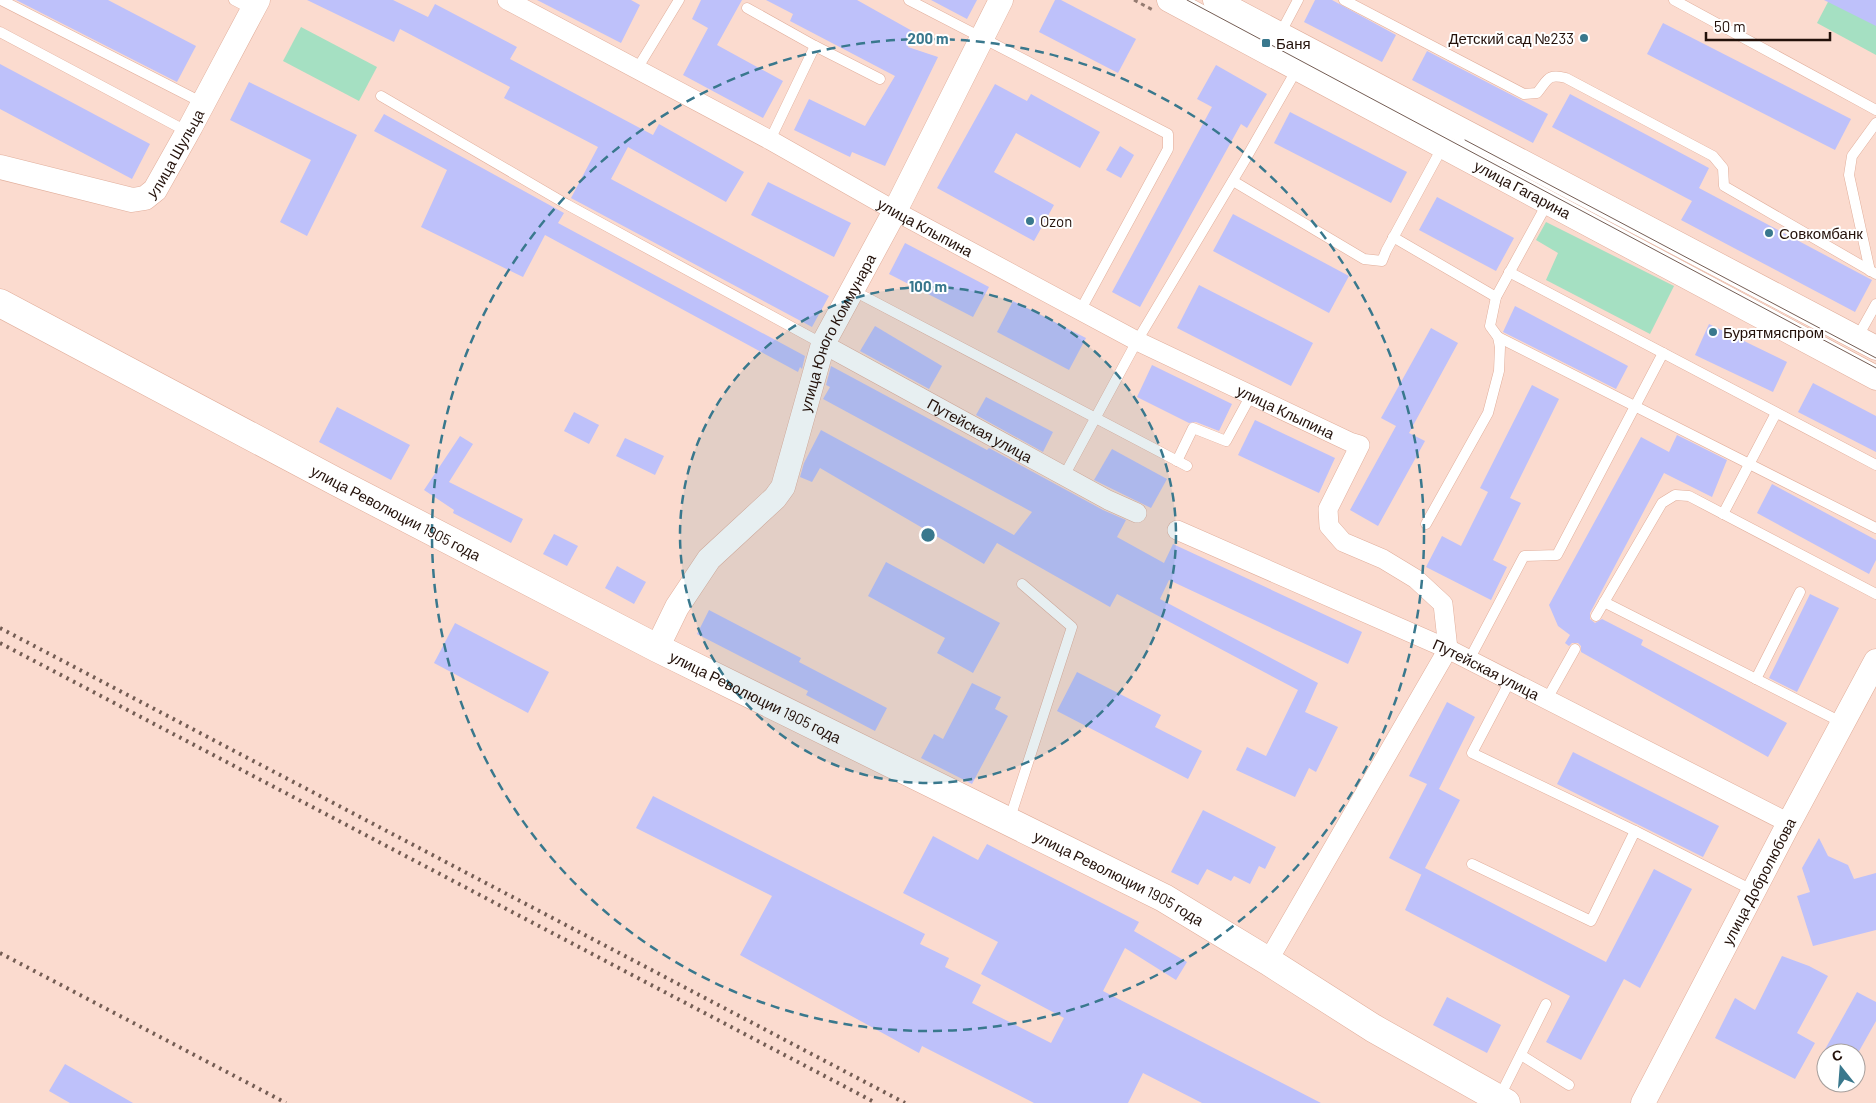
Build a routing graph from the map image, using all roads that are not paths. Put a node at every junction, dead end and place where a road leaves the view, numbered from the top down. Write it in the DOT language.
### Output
graph roads {
  1 [pos="1,0"];
  2 [pos="506,0"];
  3 [pos="679,0"];
  4 [pos="909,0"];
  5 [pos="1001,0"];
  6 [pos="1169,0"];
  7 [pos="1215,0"];
  8 [pos="1298,0"];
  9 [pos="1344,0"];
  10 [pos="1674,0"];
  11 [pos="248,3"];
  12 [pos="747,8"];
  13 [pos="0,32"];
  14 [pos="1280,34"];
  15 [pos="980,38"];
  16 [pos="815,46"];
  17 [pos="637,69"];
  18 [pos="1297,69"];
  19 [pos="880,79"];
  20 [pos="381,96"];
  21 [pos="203,103"];
  22 [pos="1876,110"];
  23 [pos="1876,123"];
  24 [pos="188,132"];
  25 [pos="770,140"];
  26 [pos="1443,146"];
  27 [pos="0,168"];
  28 [pos="1233,181"];
  29 [pos="1548,202"];
  30 [pos="895,211"];
  31 [pos="1393,237"];
  32 [pos="1509,272"];
  33 [pos="1873,272"];
  34 [pos="852,290"];
  35 [pos="1496,297"];
  36 [pos="0,303"];
  37 [pos="1876,304"];
  38 [pos="1080,311"];
  39 [pos="1498,337"];
  40 [pos="1137,342"];
  41 [pos="1866,343"];
  42 [pos="823,344"];
  43 [pos="1663,353"];
  44 [pos="1876,378"];
  45 [pos="1251,395"];
  46 [pos="1635,406"];
  47 [pos="1776,413"];
  48 [pos="1096,418"];
  49 [pos="1177,461"];
  50 [pos="1876,465"];
  51 [pos="1186,466"];
  52 [pos="1064,476"];
  53 [pos="1137,513"];
  54 [pos="1723,514"];
  55 [pos="1426,524"];
  56 [pos="1876,528"];
  57 [pos="1177,530"];
  58 [pos="1022,584"];
  59 [pos="1800,592"];
  60 [pos="1876,594"];
  61 [pos="1604,602"];
  62 [pos="1596,616"];
  63 [pos="657,648"];
  64 [pos="1448,649"];
  65 [pos="1575,649"];
  66 [pos="1469,660"];
  67 [pos="1876,661"];
  68 [pos="1756,679"];
  69 [pos="1510,681"];
  70 [pos="1547,700"];
  71 [pos="1843,723"];
  72 [pos="1009,822"];
  73 [pos="1789,823"];
  74 [pos="1635,831"];
  75 [pos="1472,864"];
  76 [pos="1754,891"];
  77 [pos="1268,961"];
  78 [pos="1546,1004"];
  79 [pos="1521,1055"];
  80 [pos="1569,1084"];
  81 [pos="1502,1101"];
  82 [pos="1643,1103"];
  1 -- 21 [label="lane"];
  2 -- 17 [label="street, улица Клыпина"];
  3 -- 17 [label="lane"];
  4 -- 15 [label="lane"];
  5 -- 15 [label="street, улица Юного Коммунара"];
  6 -- 18 [label="street, улица Гагарина"];
  7 -- 14 [label="street, улица Гагарина"];
  8 -- 14 [label="lane"];
  9 -- 33 [label="lane"];
  10 -- 22 [label="lane"];
  11 -- 21 [label="street, улица Шульца"];
  12 -- 16 [label="lane"];
  13 -- 24 [label="lane"];
  14 -- 41 [label="street, улица Гагарина"];
  15 -- 30 [label="street, улица Юного Коммунара"];
  15 -- 38 [label="lane"];
  16 -- 19 [label="lane"];
  16 -- 25 [label="lane"];
  17 -- 25 [label="street, улица Клыпина"];
  18 -- 26 [label="street, улица Гагарина"];
  18 -- 28 [label="lane"];
  20 -- 42 [label="lane"];
  21 -- 24 [label="street, улица Шульца"];
  23 -- 33 [label="lane"];
  24 -- 27 [label="street, улица Шульца"];
  25 -- 30 [label="street, улица Клыпина"];
  26 -- 29 [label="street, улица Гагарина"];
  26 -- 31 [label="lane"];
  28 -- 31 [label="lane"];
  28 -- 40 [label="lane"];
  29 -- 32 [label="lane"];
  29 -- 44 [label="street, улица Гагарина"];
  30 -- 34 [label="street, улица Юного Коммунара"];
  30 -- 38 [label="street, улица Клыпина"];
  31 -- 35 [label="lane"];
  32 -- 35 [label="lane"];
  32 -- 43 [label="lane"];
  34 -- 42 [label="street, улица Юного Коммунара"];
  34 -- 48 [label="lane"];
  35 -- 39 [label="lane"];
  36 -- 63 [label="main road, улица Революции 1905 года"];
  37 -- 41 [label="lane"];
  38 -- 40 [label="street, улица Клыпина"];
  39 -- 46 [label="lane"];
  39 -- 55 [label="lane"];
  40 -- 45 [label="street, улица Клыпина"];
  40 -- 48 [label="lane"];
  42 -- 52 [label="street, Путейская улица"];
  42 -- 63 [label="street, улица Юного Коммунара"];
  43 -- 46 [label="lane"];
  43 -- 47 [label="lane"];
  45 -- 49 [label="lane"];
  45 -- 64 [label="street, улица Клыпина"];
  46 -- 56 [label="lane"];
  46 -- 66 [label="lane"];
  47 -- 50 [label="lane"];
  47 -- 54 [label="lane"];
  48 -- 49 [label="lane"];
  48 -- 52 [label="lane"];
  49 -- 51 [label="lane"];
  52 -- 53 [label="street, Путейская улица"];
  54 -- 60 [label="lane"];
  54 -- 61 [label="lane"];
  57 -- 64 [label="street, Путейская улица"];
  58 -- 72 [label="lane"];
  59 -- 68 [label="lane"];
  61 -- 62 [label="lane"];
  61 -- 68 [label="lane"];
  63 -- 72 [label="main road, улица Революции 1905 года"];
  64 -- 66 [label="street, Путейская улица"];
  64 -- 77 [label="street"];
  65 -- 70 [label="lane"];
  66 -- 69 [label="street, Путейская улица"];
  67 -- 71 [label="street, улица Добролюбова"];
  68 -- 71 [label="lane"];
  69 -- 70 [label="street, Путейская улица"];
  69 -- 74 [label="lane"];
  70 -- 73 [label="street, Путейская улица"];
  71 -- 73 [label="street, улица Добролюбова"];
  72 -- 77 [label="main road, улица Революции 1905 года"];
  73 -- 76 [label="street, улица Добролюбова"];
  74 -- 75 [label="lane"];
  74 -- 76 [label="lane"];
  76 -- 82 [label="street, улица Добролюбова"];
  77 -- 81 [label="main road, улица Революции 1905 года"];
  78 -- 79 [label="lane"];
  79 -- 80 [label="lane"];
  79 -- 81 [label="lane"];
}
